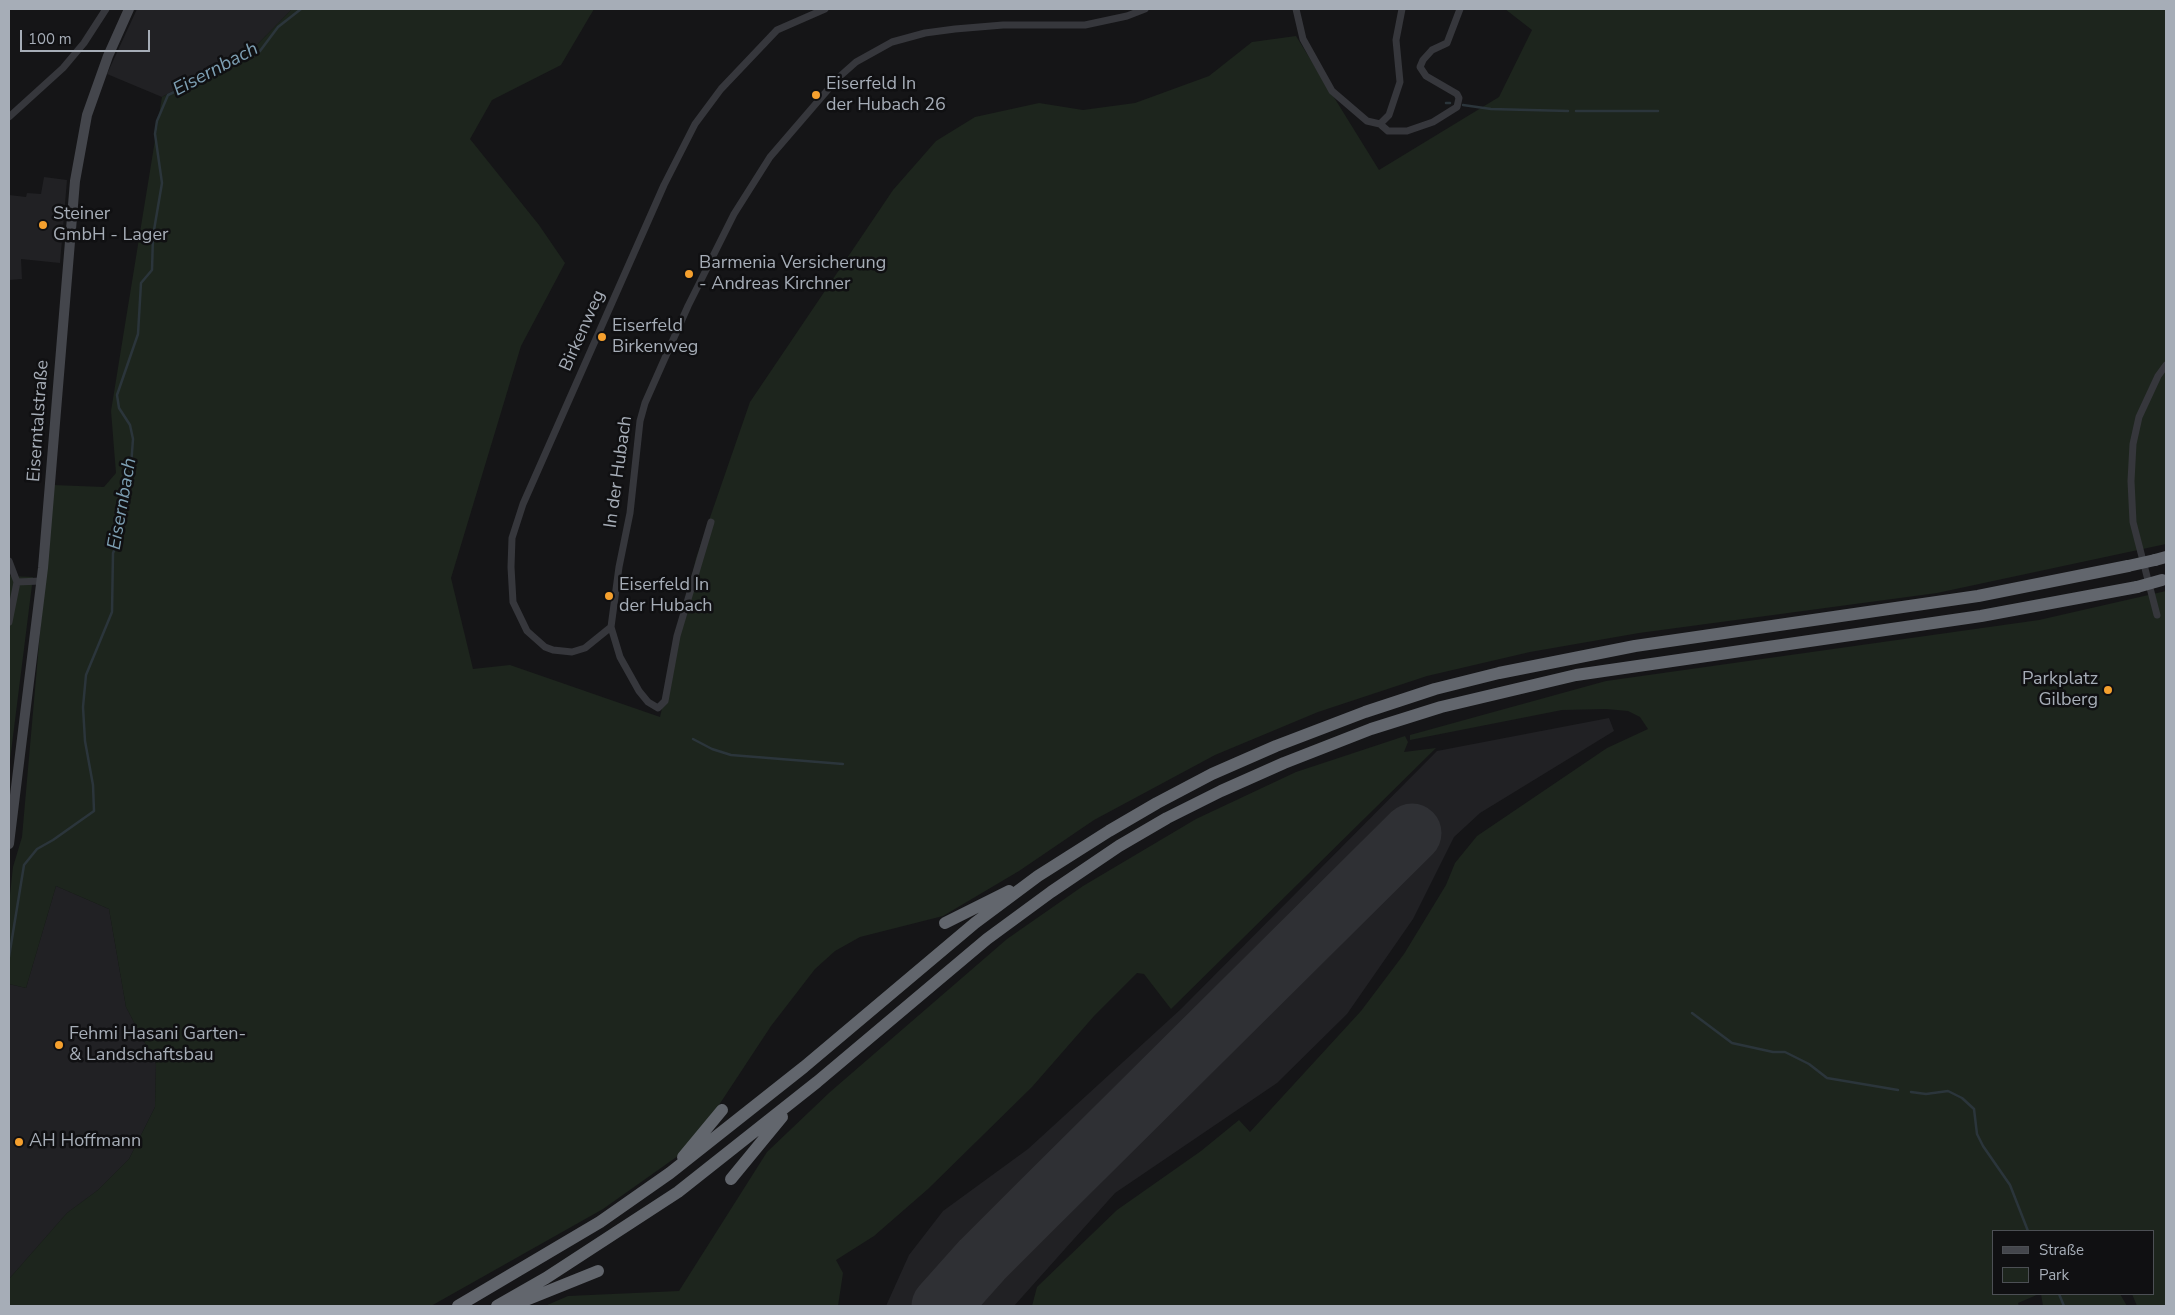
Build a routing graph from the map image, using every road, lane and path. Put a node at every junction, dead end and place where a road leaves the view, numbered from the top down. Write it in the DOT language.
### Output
graph roads {
  1 [pos="106,9"];
  2 [pos="129,9"];
  3 [pos="825,9"];
  4 [pos="1146,9"];
  5 [pos="1296,9"];
  6 [pos="1402,9"];
  7 [pos="1460,9"];
  8 [pos="9,117"];
  9 [pos="1380,124"];
  10 [pos="2166,365"];
  11 [pos="711,522"];
  12 [pos="2160,559"];
  13 [pos="9,561"];
  14 [pos="2164,580"];
  15 [pos="42,581"];
  16 [pos="17,582"];
  17 [pos="2157,615"];
  18 [pos="9,622"];
  19 [pos="611,627"];
  20 [pos="9,844"];
  21 [pos="1038,876"];
  22 [pos="945,923"];
  23 [pos="817,1082"];
  24 [pos="722,1110"];
  25 [pos="670,1173"];
  26 [pos="731,1179"];
  27 [pos="598,1270"];
  28 [pos="458,1306"];
  29 [pos="497,1306"];
  30 [pos="511,1306"];
  1 -- 8 [label="street"];
  2 -- 15 [label="main road, Eiserntalstraße"];
  3 -- 19 [label="street, Birkenweg"];
  4 -- 19 [label="street, In der Hubach"];
  5 -- 9 [label="street"];
  6 -- 9 [label="street"];
  7 -- 9 [label="street"];
  10 -- 17 [label="street"];
  11 -- 19 [label="street, In der Hubach"];
  12 -- 21 [label="highway, bridge"];
  13 -- 16 [label="street"];
  14 -- 23 [label="highway, bridge"];
  15 -- 16 [label="street"];
  15 -- 20 [label="main road, Eiserntalstraße"];
  16 -- 18 [label="street"];
  21 -- 22 [label="highway"];
  21 -- 25 [label="highway"];
  23 -- 26 [label="highway"];
  23 -- 29 [label="highway"];
  24 -- 25 [label="highway"];
  25 -- 28 [label="highway"];
  27 -- 30 [label="highway"];
}
